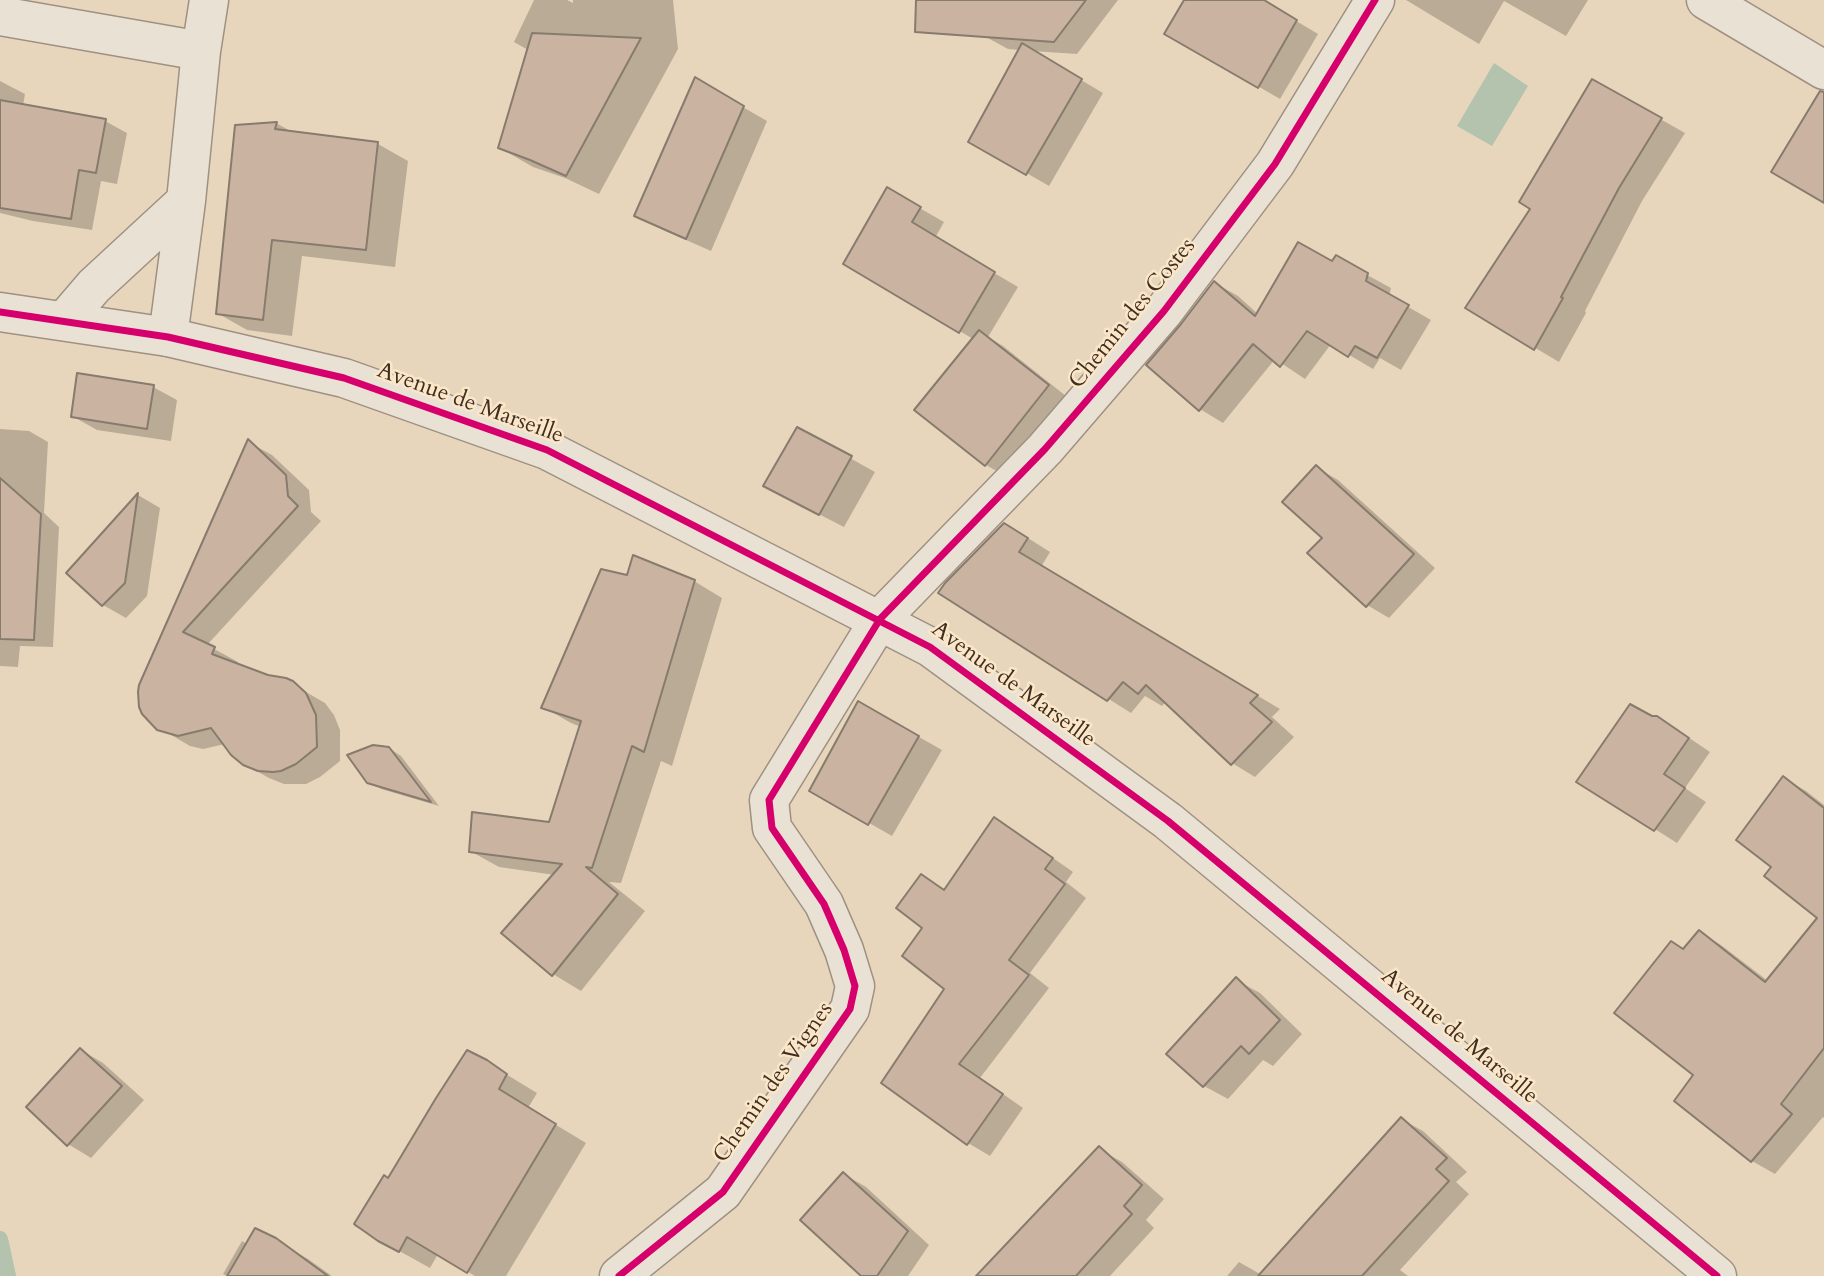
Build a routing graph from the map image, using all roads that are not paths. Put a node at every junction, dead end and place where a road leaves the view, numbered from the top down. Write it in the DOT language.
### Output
graph roads {
  1 [pos="209,0"];
  2 [pos="1375,0"];
  3 [pos="1706,0"];
  4 [pos="0,16"];
  5 [pos="201,51"];
  6 [pos="1824,70"];
  7 [pos="186,201"];
  8 [pos="0,312"];
  9 [pos="64,321"];
  10 [pos="168,337"];
  11 [pos="880,620"];
  12 [pos="619,1276"];
  13 [pos="1717,1276"];
  1 -- 5 [label="street"];
  2 -- 11 [label="street, Chemin des Costes"];
  3 -- 6 [label="street"];
  4 -- 5 [label="street"];
  5 -- 7 [label="street"];
  7 -- 9 [label="street"];
  7 -- 10 [label="street"];
  8 -- 9 [label="street, Avenue de Marseille"];
  9 -- 10 [label="street, Avenue de Marseille"];
  10 -- 11 [label="street, Avenue de Marseille"];
  11 -- 12 [label="street, Chemin des Vignes"];
  11 -- 13 [label="street, Avenue de Marseille"];
}
